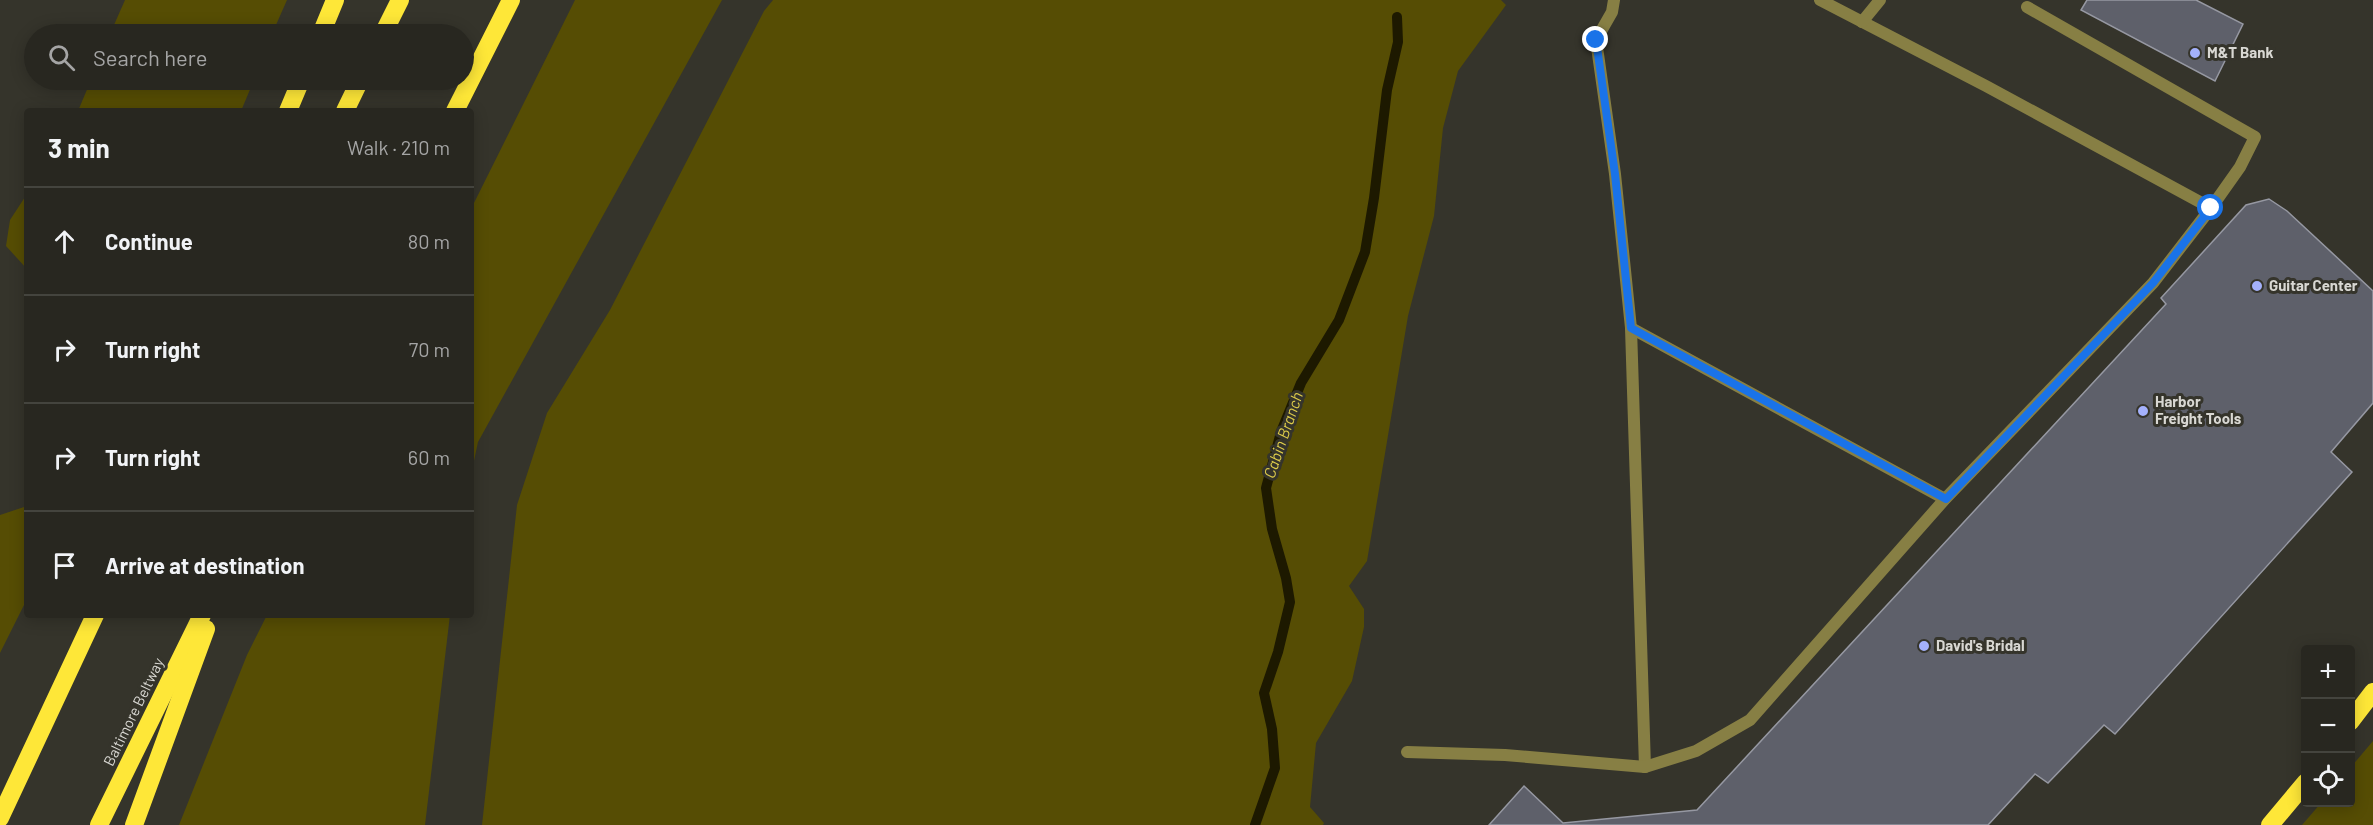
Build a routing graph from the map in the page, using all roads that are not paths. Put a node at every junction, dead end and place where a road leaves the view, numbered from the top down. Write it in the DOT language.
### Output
graph roads {
  1 [pos="335,0"];
  2 [pos="400,0"];
  3 [pos="511,0"];
  4 [pos="1614,0"];
  5 [pos="1820,0"];
  6 [pos="1880,0"];
  7 [pos="2027,7"];
  8 [pos="1862,22"];
  9 [pos="325,24"];
  10 [pos="388,24"];
  11 [pos="474,73"];
  12 [pos="297,90"];
  13 [pos="355,90"];
  14 [pos="466,90"];
  15 [pos="289,108"];
  16 [pos="346,108"];
  17 [pos="457,108"];
  18 [pos="2211,208"];
  19 [pos="1631,328"];
  20 [pos="1946,499"];
  21 [pos="83,618"];
  22 [pos="94,618"];
  23 [pos="201,618"];
  24 [pos="210,618"];
  25 [pos="2373,692"];
  26 [pos="2355,715"];
  27 [pos="33,743"];
  28 [pos="1407,752"];
  29 [pos="1645,767"];
  30 [pos="2301,788"];
  31 [pos="0,818"];
  32 [pos="99,825"];
  33 [pos="134,825"];
  34 [pos="2270,825"];
  1 -- 9 [label="highway"];
  2 -- 10 [label="highway"];
  3 -- 11 [label="highway"];
  4 -- 19 [label="lane"];
  5 -- 8 [label="lane"];
  6 -- 8 [label="lane"];
  7 -- 18 [label="lane"];
  8 -- 18 [label="lane"];
  12 -- 15 [label="highway"];
  13 -- 16 [label="highway"];
  14 -- 17 [label="highway"];
  18 -- 20 [label="lane"];
  19 -- 20 [label="lane"];
  19 -- 29 [label="lane"];
  20 -- 29 [label="lane"];
  21 -- 27 [label="highway"];
  22 -- 27 [label="highway"];
  23 -- 32 [label="highway, Baltimore Beltway"];
  24 -- 33 [label="highway"];
  25 -- 26 [label="highway"];
  27 -- 31 [label="highway"];
  28 -- 29 [label="lane"];
  30 -- 34 [label="highway"];
}
